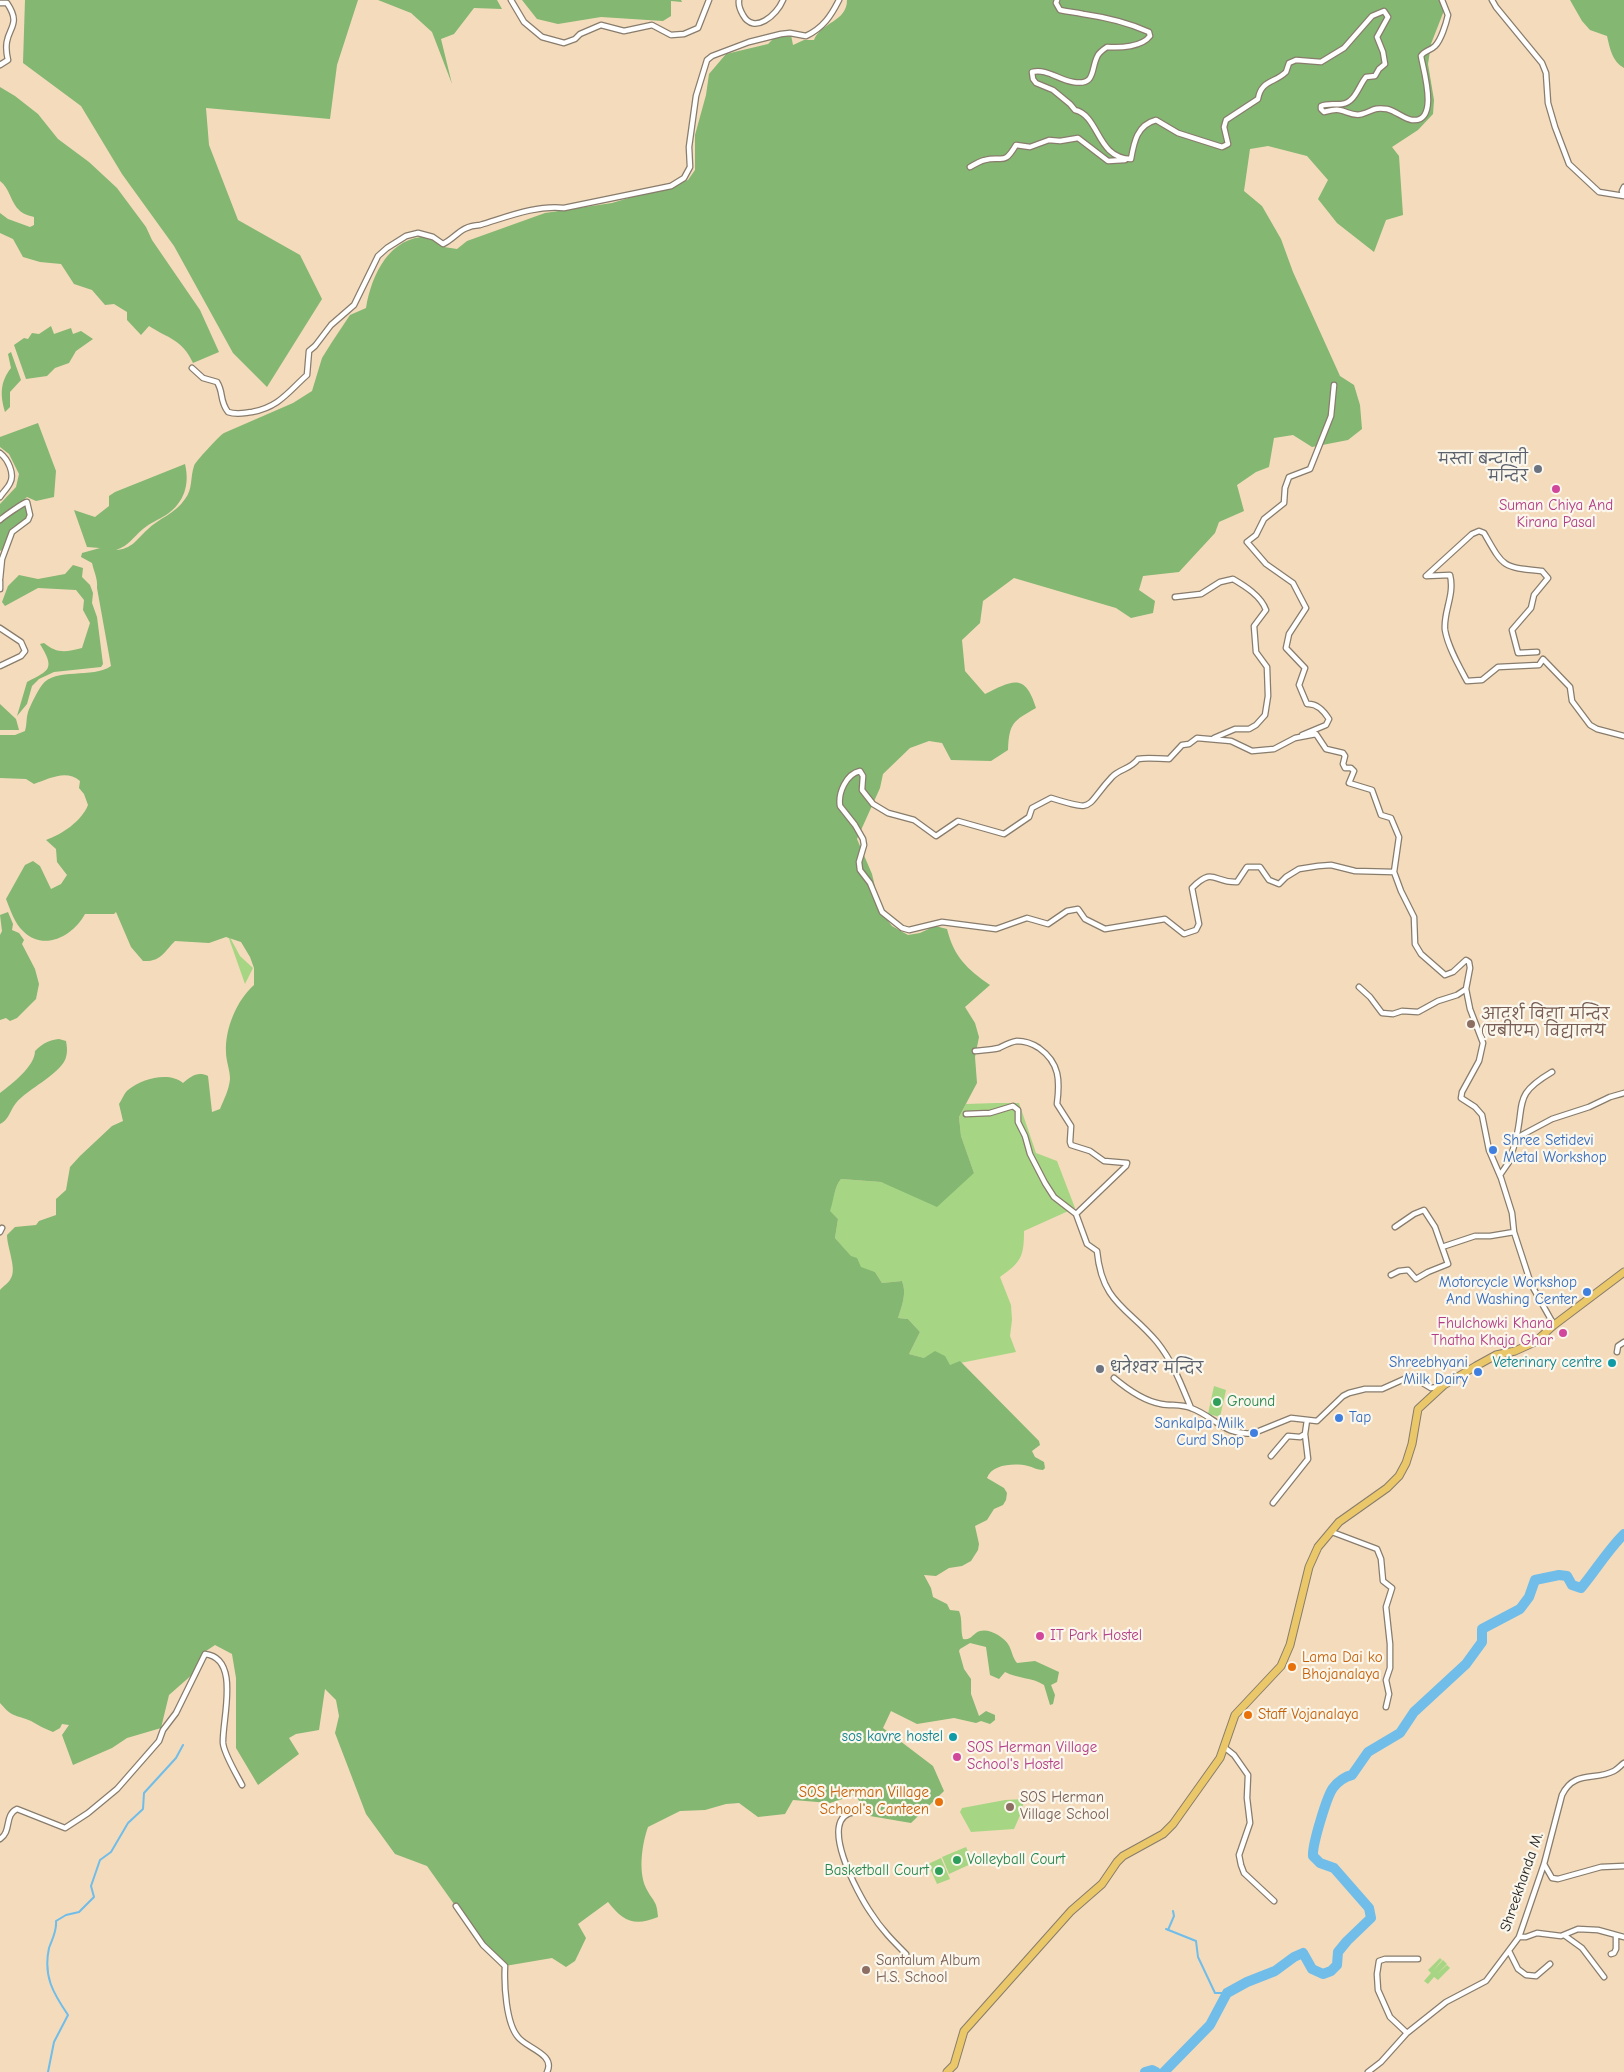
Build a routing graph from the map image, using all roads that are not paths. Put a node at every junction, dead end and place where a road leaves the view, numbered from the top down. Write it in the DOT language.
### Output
graph roads {
  1 [pos="511,0"];
  2 [pos="709,0"];
  3 [pos="738,0"];
  4 [pos="784,0"];
  5 [pos="840,0"];
  6 [pos="1057,0"];
  7 [pos="1442,0"];
  8 [pos="1492,0"];
  9 [pos="0,3"];
  10 [pos="0,65"];
  11 [pos="1126,159"];
  12 [pos="970,167"];
  13 [pos="1624,187"];
  14 [pos="1623,195"];
  15 [pos="192,368"];
  16 [pos="1334,385"];
  17 [pos="0,453"];
  18 [pos="0,496"];
  19 [pos="0,520"];
  20 [pos="0,580"];
  21 [pos="0,589"];
  22 [pos="1175,597"];
  23 [pos="0,628"];
  24 [pos="1537,652"];
  25 [pos="0,666"];
  26 [pos="1624,736"];
  27 [pos="1212,738"];
  28 [pos="1295,738"];
  29 [pos="1394,872"];
  30 [pos="1359,987"];
  31 [pos="1466,989"];
  32 [pos="975,1051"];
  33 [pos="1552,1072"];
  34 [pos="1624,1093"];
  35 [pos="966,1114"];
  36 [pos="1516,1140"];
  37 [pos="1500,1175"];
  38 [pos="1076,1214"];
  39 [pos="1395,1227"];
  40 [pos="1514,1232"];
  41 [pos="1442,1247"];
  42 [pos="1624,1272"];
  43 [pos="1391,1275"];
  44 [pos="1554,1326"];
  45 [pos="1624,1342"];
  46 [pos="1617,1352"];
  47 [pos="1114,1378"];
  48 [pos="1444,1385"];
  49 [pos="1191,1408"];
  50 [pos="1307,1420"];
  51 [pos="1305,1434"];
  52 [pos="1271,1456"];
  53 [pos="1273,1503"];
  54 [pos="1332,1532"];
  55 [pos="1386,1707"];
  56 [pos="1224,1747"];
  57 [pos="1624,1763"];
  58 [pos="242,1786"];
  59 [pos="855,1812"];
  60 [pos="0,1839"];
  61 [pos="1544,1864"];
  62 [pos="1624,1866"];
  63 [pos="1274,1901"];
  64 [pos="456,1906"];
  65 [pos="1564,1935"];
  66 [pos="1519,1936"];
  67 [pos="1616,1936"];
  68 [pos="1624,1937"];
  69 [pos="1509,1951"];
  70 [pos="906,1954"];
  71 [pos="1611,1954"];
  72 [pos="1418,1959"];
  73 [pos="1550,1964"];
  74 [pos="1604,1977"];
  75 [pos="1407,2033"];
  76 [pos="547,2072"];
  77 [pos="947,2072"];
  78 [pos="1368,2072"];
  1 -- 2 [label="street"];
  3 -- 4 [label="street"];
  5 -- 15 [label="street"];
  6 -- 11 [label="street"];
  7 -- 11 [label="street"];
  8 -- 14 [label="street"];
  9 -- 10 [label="street"];
  11 -- 12 [label="street"];
  13 -- 14 [label="street"];
  16 -- 28 [label="street"];
  17 -- 18 [label="street"];
  19 -- 20 [label="street"];
  20 -- 21 [label="street"];
  22 -- 27 [label="street"];
  23 -- 25 [label="street"];
  24 -- 26 [label="street"];
  27 -- 28 [label="street"];
  27 -- 29 [label="street"];
  28 -- 29 [label="street"];
  29 -- 31 [label="street"];
  30 -- 31 [label="street"];
  31 -- 37 [label="street"];
  32 -- 38 [label="street"];
  33 -- 36 [label="street"];
  34 -- 36 [label="street"];
  35 -- 38 [label="street"];
  36 -- 37 [label="street"];
  37 -- 40 [label="street"];
  38 -- 49 [label="street"];
  39 -- 41 [label="street"];
  40 -- 41 [label="street"];
  40 -- 44 [label="street"];
  41 -- 43 [label="street"];
  42 -- 44 [label="main road"];
  44 -- 48 [label="main road"];
  45 -- 46 [label="street"];
  47 -- 49 [label="street"];
  48 -- 50 [label="street"];
  48 -- 54 [label="main road"];
  49 -- 50 [label="street"];
  50 -- 51 [label="street"];
  51 -- 52 [label="street"];
  51 -- 53 [label="street"];
  54 -- 55 [label="street"];
  54 -- 56 [label="main road"];
  56 -- 63 [label="street"];
  56 -- 77 [label="main road"];
  57 -- 61 [label="street, Shreekhanda M."];
  58 -- 60 [label="street"];
  59 -- 70 [label="street"];
  61 -- 62 [label="street"];
  61 -- 66 [label="street, Shreekhanda M."];
  64 -- 76 [label="street"];
  65 -- 66 [label="street"];
  65 -- 67 [label="street"];
  65 -- 74 [label="street"];
  66 -- 69 [label="street, Shreekhanda M."];
  67 -- 68 [label="street"];
  67 -- 71 [label="street"];
  69 -- 73 [label="street"];
  69 -- 75 [label="street, Shreekhanda M."];
  72 -- 75 [label="street"];
  75 -- 78 [label="street, Shreekhanda M."];
}
